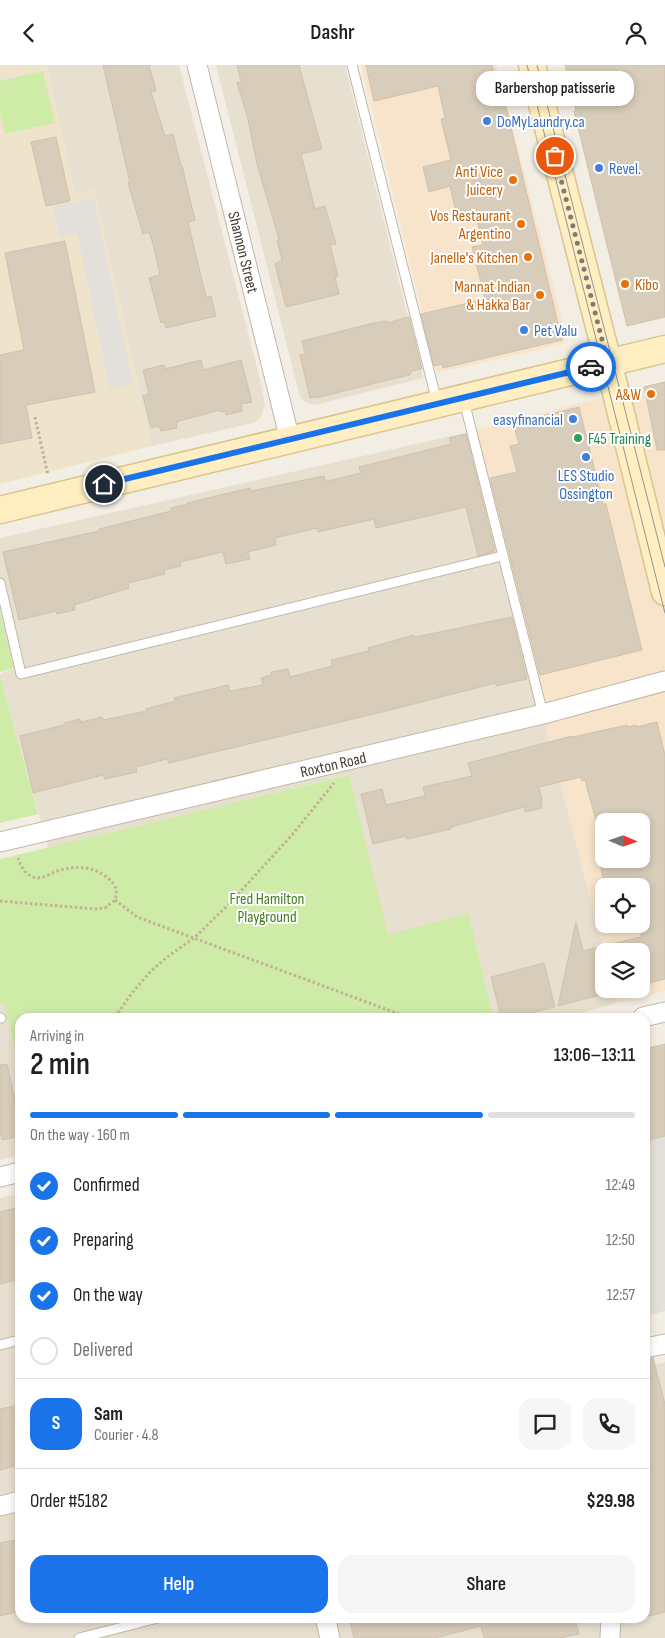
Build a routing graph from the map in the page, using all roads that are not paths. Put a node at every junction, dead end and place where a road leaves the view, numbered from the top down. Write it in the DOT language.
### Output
graph roads {
  1 [pos="197,65"];
  2 [pos="352,65"];
  3 [pos="532,65"];
  4 [pos="665,349"];
  5 [pos="608,363"];
  6 [pos="464,398"];
  7 [pos="437,405"];
  8 [pos="290,440"];
  9 [pos="0,510"];
  10 [pos="502,556"];
  11 [pos="0,583"];
  12 [pos="665,592"];
  13 [pos="665,681"];
  14 [pos="542,714"];
  15 [pos="0,842"];
  16 [pos="665,1012"];
  17 [pos="650,1015"];
  18 [pos="15,1173"];
  19 [pos="0,1177"];
  20 [pos="15,1341"];
  21 [pos="0,1345"];
  22 [pos="15,1502"];
  23 [pos="0,1506"];
  24 [pos="138,1623"];
  25 [pos="326,1623"];
  26 [pos="611,1623"];
  27 [pos="79,1638"];
  28 [pos="330,1638"];
  29 [pos="610,1638"];
  1 -- 8 [label="street, Shannon Street"];
  2 -- 7 [label="lane"];
  3 -- 5 [label="street"];
  4 -- 5 [label="street"];
  5 -- 6 [label="street"];
  5 -- 12 [label="street"];
  6 -- 7 [label="street"];
  6 -- 10 [label="lane"];
  7 -- 8 [label="street"];
  8 -- 9 [label="street"];
  10 -- 11 [label="lane"];
  10 -- 14 [label="lane"];
  13 -- 14 [label="street, Roxton Road"];
  14 -- 15 [label="street, Roxton Road"];
  16 -- 17 [label="street"];
  18 -- 19 [label="street"];
  20 -- 21 [label="lane"];
  22 -- 23 [label="street"];
  24 -- 27 [label="lane"];
  25 -- 28 [label="street"];
  26 -- 29 [label="street"];
}
